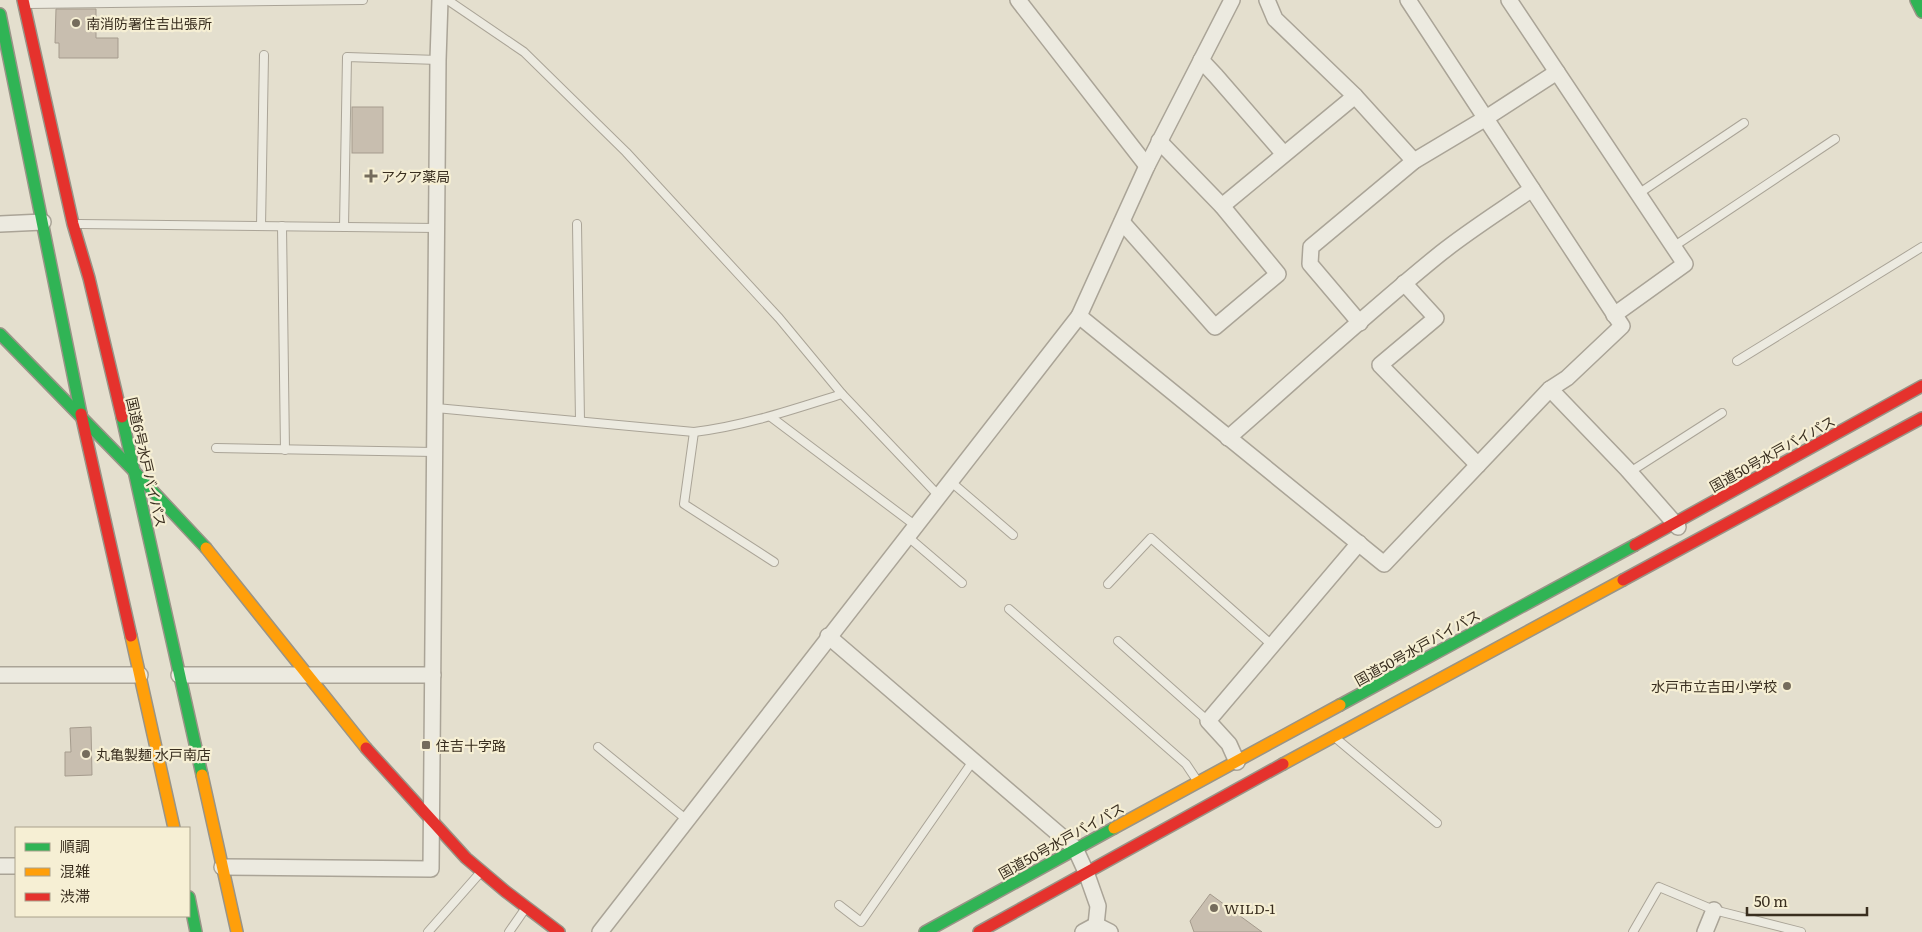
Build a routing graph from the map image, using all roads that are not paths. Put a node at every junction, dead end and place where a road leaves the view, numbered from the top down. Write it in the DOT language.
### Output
graph roads {
  1 [pos="363,0"];
  2 [pos="441,0"];
  3 [pos="1018,0"];
  4 [pos="1232,0"];
  5 [pos="1267,0"];
  6 [pos="1408,0"];
  7 [pos="1509,0"];
  8 [pos="1916,0"];
  9 [pos="23,2"];
  10 [pos="1922,12"];
  11 [pos="0,14"];
  12 [pos="264,55"];
  13 [pos="438,60"];
  14 [pos="1201,60"];
  15 [pos="1557,72"];
  16 [pos="1355,96"];
  17 [pos="1486,118"];
  18 [pos="1744,123"];
  19 [pos="1835,139"];
  20 [pos="1159,141"];
  21 [pos="1283,153"];
  22 [pos="1414,161"];
  23 [pos="1148,166"];
  24 [pos="1532,189"];
  25 [pos="1638,194"];
  26 [pos="1222,206"];
  27 [pos="43,222"];
  28 [pos="1122,222"];
  29 [pos="0,224"];
  30 [pos="73,224"];
  31 [pos="577,224"];
  32 [pos="261,226"];
  33 [pos="282,226"];
  34 [pos="344,227"];
  35 [pos="437,228"];
  36 [pos="1673,247"];
  37 [pos="1922,247"];
  38 [pos="1404,283"];
  39 [pos="1614,315"];
  40 [pos="1079,316"];
  41 [pos="1360,323"];
  42 [pos="0,334"];
  43 [pos="1737,361"];
  44 [pos="1922,386"];
  45 [pos="1550,389"];
  46 [pos="842,394"];
  47 [pos="436,408"];
  48 [pos="1722,413"];
  49 [pos="82,417"];
  50 [pos="771,417"];
  51 [pos="1922,418"];
  52 [pos="580,421"];
  53 [pos="694,432"];
  54 [pos="1228,438"];
  55 [pos="216,448"];
  56 [pos="285,450"];
  57 [pos="434,452"];
  58 [pos="1478,465"];
  59 [pos="133,470"];
  60 [pos="1630,472"];
  61 [pos="950,481"];
  62 [pos="938,495"];
  63 [pos="1676,523"];
  64 [pos="912,531"];
  65 [pos="1013,535"];
  66 [pos="1359,543"];
  67 [pos="1688,545"];
  68 [pos="774,562"];
  69 [pos="962,583"];
  70 [pos="1108,584"];
  71 [pos="1009,609"];
  72 [pos="828,636"];
  73 [pos="1118,641"];
  74 [pos="1272,645"];
  75 [pos="308,674"];
  76 [pos="0,675"];
  77 [pos="140,675"];
  78 [pos="179,675"];
  79 [pos="433,675"];
  80 [pos="1208,721"];
  81 [pos="1334,737"];
  82 [pos="598,748"];
  83 [pos="972,761"];
  84 [pos="1238,762"];
  85 [pos="1199,782"];
  86 [pos="687,820"];
  87 [pos="433,823"];
  88 [pos="1437,823"];
  89 [pos="174,827"];
  90 [pos="1075,848"];
  91 [pos="0,866"];
  92 [pos="15,866"];
  93 [pos="222,867"];
  94 [pos="481,871"];
  95 [pos="1086,872"];
  96 [pos="190,902"];
  97 [pos="839,905"];
  98 [pos="527,907"];
  99 [pos="1714,910"];
  100 [pos="1096,930"];
  101 [pos="196,932"];
  102 [pos="237,932"];
  103 [pos="428,932"];
  104 [pos="509,932"];
  105 [pos="560,932"];
  106 [pos="600,932"];
  107 [pos="925,932"];
  108 [pos="979,932"];
  109 [pos="1633,932"];
  110 [pos="1705,932"];
  111 [pos="1801,932"];
  1 -- 9 [label="lane"];
  2 -- 13 [label="street"];
  2 -- 46 [label="lane"];
  3 -- 23 [label="street"];
  4 -- 14 [label="street"];
  5 -- 16 [label="street"];
  6 -- 17 [label="street"];
  7 -- 15 [label="street"];
  8 -- 10 [label="main road"];
  9 -- 30 [label="main road, 国道6号水戸バイパス"];
  11 -- 27 [label="main road"];
  12 -- 32 [label="lane"];
  13 -- 34 [label="lane"];
  13 -- 35 [label="street"];
  14 -- 20 [label="street"];
  14 -- 21 [label="street"];
  15 -- 17 [label="street"];
  15 -- 25 [label="street"];
  16 -- 21 [label="street"];
  16 -- 22 [label="street"];
  17 -- 22 [label="street"];
  17 -- 24 [label="street"];
  18 -- 25 [label="lane"];
  19 -- 36 [label="lane"];
  20 -- 23 [label="street"];
  20 -- 26 [label="street"];
  21 -- 26 [label="street"];
  22 -- 41 [label="street"];
  23 -- 28 [label="street"];
  24 -- 38 [label="street"];
  24 -- 39 [label="street"];
  25 -- 36 [label="street"];
  26 -- 28 [label="street"];
  27 -- 29 [label="street"];
  27 -- 49 [label="main road"];
  28 -- 40 [label="street"];
  30 -- 32 [label="lane"];
  30 -- 59 [label="main road, 国道6号水戸バイパス"];
  31 -- 52 [label="lane"];
  32 -- 33 [label="lane"];
  33 -- 34 [label="lane"];
  33 -- 56 [label="lane"];
  34 -- 35 [label="lane"];
  35 -- 47 [label="street"];
  36 -- 39 [label="street"];
  37 -- 43 [label="lane"];
  38 -- 41 [label="street"];
  38 -- 58 [label="street"];
  39 -- 45 [label="street"];
  40 -- 54 [label="street"];
  40 -- 61 [label="street"];
  41 -- 54 [label="street"];
  42 -- 49 [label="main road"];
  44 -- 63 [label="main road, 国道50号水戸バイパス"];
  45 -- 58 [label="street"];
  45 -- 60 [label="street"];
  46 -- 50 [label="lane"];
  46 -- 62 [label="lane"];
  47 -- 52 [label="lane"];
  47 -- 57 [label="street"];
  48 -- 60 [label="lane"];
  49 -- 59 [label="main road"];
  49 -- 77 [label="main road"];
  50 -- 53 [label="lane"];
  50 -- 64 [label="lane"];
  51 -- 67 [label="main road"];
  52 -- 53 [label="lane"];
  53 -- 68 [label="lane"];
  54 -- 66 [label="street"];
  55 -- 56 [label="lane"];
  56 -- 57 [label="lane"];
  57 -- 79 [label="street"];
  58 -- 66 [label="street"];
  59 -- 75 [label="main road"];
  59 -- 78 [label="main road, 国道6号水戸バイパス"];
  60 -- 63 [label="street"];
  61 -- 62 [label="street"];
  61 -- 65 [label="lane"];
  62 -- 64 [label="street"];
  63 -- 67 [label="street"];
  63 -- 84 [label="main road, 国道50号水戸バイパス"];
  64 -- 69 [label="lane"];
  64 -- 72 [label="street"];
  66 -- 74 [label="street"];
  67 -- 81 [label="main road"];
  70 -- 74 [label="lane"];
  71 -- 85 [label="lane"];
  72 -- 83 [label="street"];
  72 -- 86 [label="street"];
  73 -- 80 [label="lane"];
  74 -- 80 [label="street"];
  75 -- 78 [label="street"];
  75 -- 79 [label="street"];
  75 -- 87 [label="main road"];
  76 -- 77 [label="street"];
  77 -- 89 [label="main road"];
  78 -- 93 [label="main road, 国道6号水戸バイパス"];
  79 -- 87 [label="street"];
  80 -- 84 [label="street"];
  81 -- 88 [label="lane"];
  81 -- 95 [label="main road"];
  82 -- 86 [label="lane"];
  83 -- 90 [label="street"];
  83 -- 97 [label="lane"];
  84 -- 85 [label="main road, 国道50号水戸バイパス"];
  85 -- 90 [label="main road, 国道50号水戸バイパス"];
  86 -- 106 [label="street"];
  87 -- 93 [label="street"];
  87 -- 94 [label="main road"];
  90 -- 95 [label="street"];
  90 -- 107 [label="main road, 国道50号水戸バイパス"];
  91 -- 92 [label="street"];
  93 -- 102 [label="main road, 国道6号水戸バイパス"];
  94 -- 98 [label="main road"];
  94 -- 103 [label="lane"];
  95 -- 100 [label="street"];
  95 -- 108 [label="main road"];
  96 -- 101 [label="main road"];
  98 -- 104 [label="lane"];
  98 -- 105 [label="main road"];
  99 -- 109 [label="lane"];
  99 -- 110 [label="street"];
  99 -- 111 [label="lane"];
}
